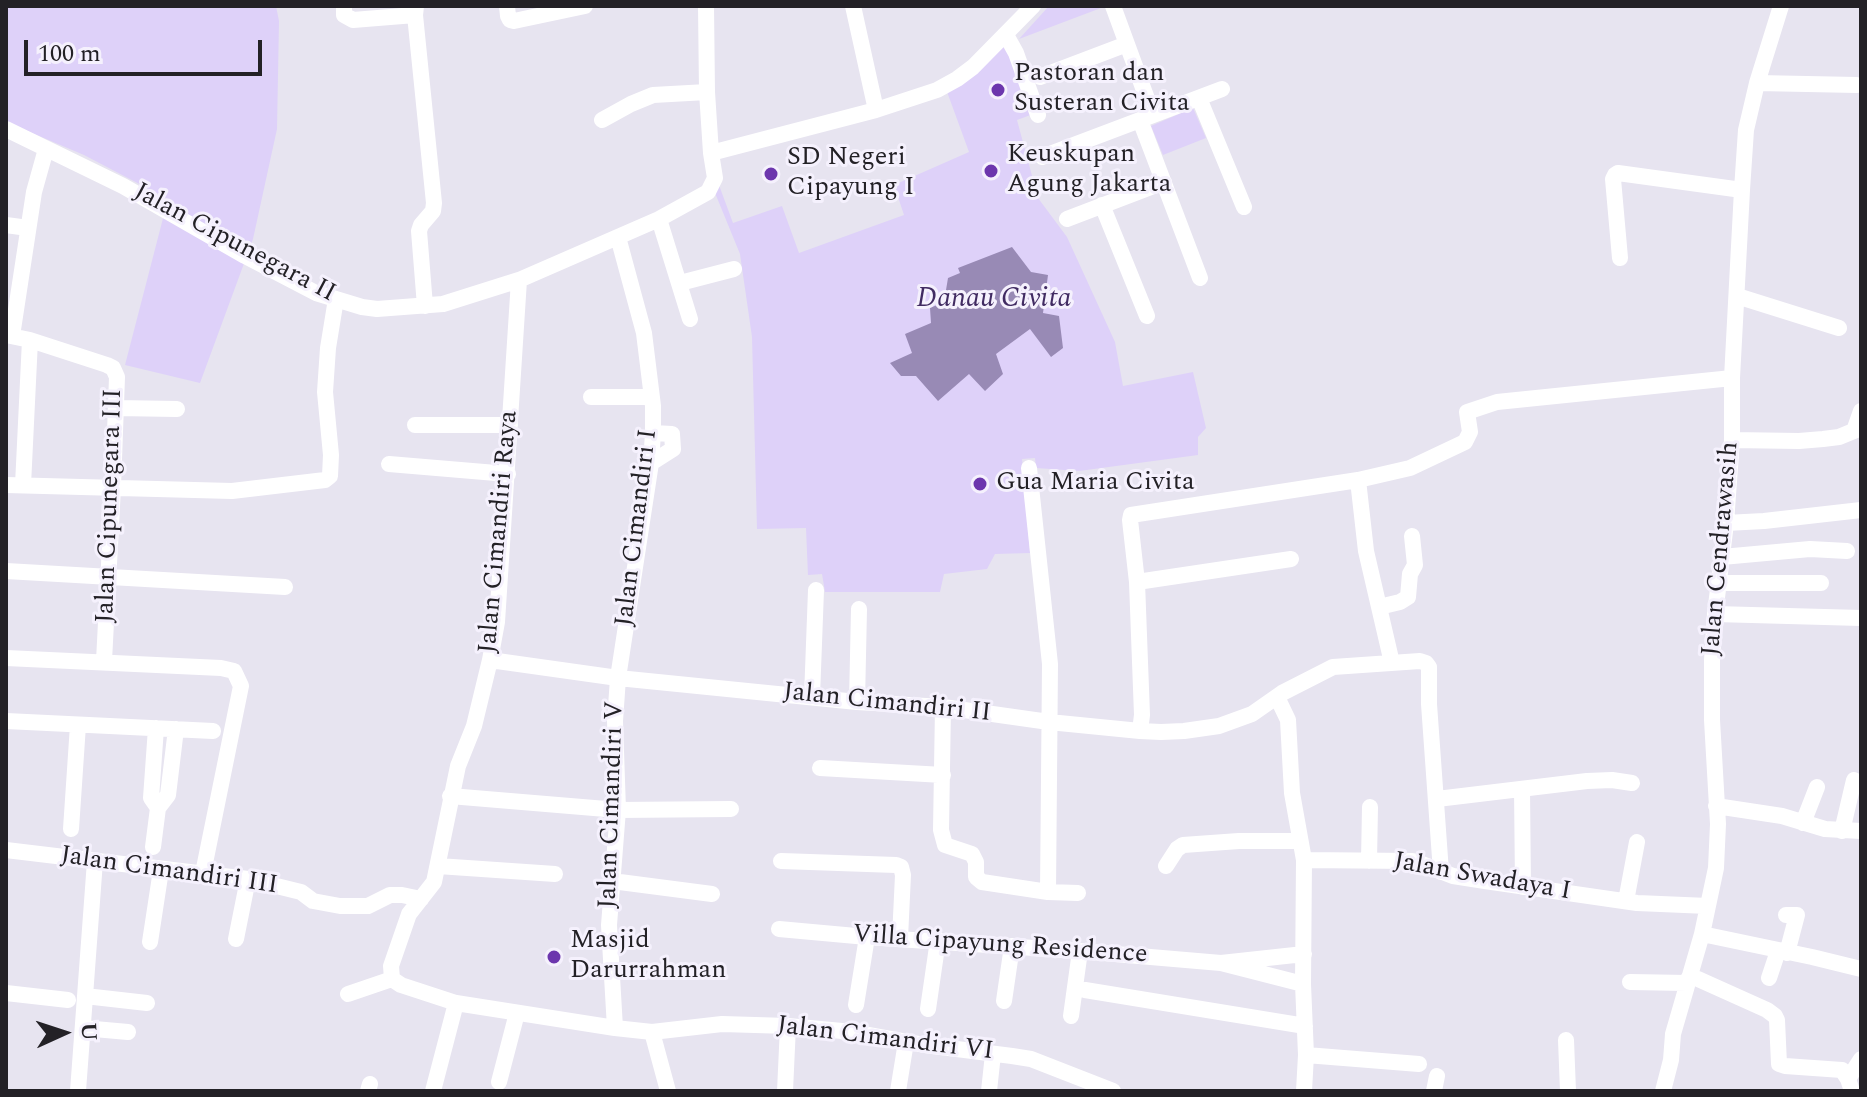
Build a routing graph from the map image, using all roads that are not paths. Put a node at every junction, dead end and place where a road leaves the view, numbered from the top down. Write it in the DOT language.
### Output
graph roads {
  1 [pos="344,6"];
  2 [pos="507,6"];
  3 [pos="585,6"];
  4 [pos="706,6"];
  5 [pos="853,6"];
  6 [pos="1033,6"];
  7 [pos="1113,6"];
  8 [pos="1781,6"];
  9 [pos="416,11"];
  10 [pos="1006,35"];
  11 [pos="1127,44"];
  12 [pos="1040,77"];
  13 [pos="1757,83"];
  14 [pos="1857,85"];
  15 [pos="1222,89"];
  16 [pos="707,92"];
  17 [pos="1199,98"];
  18 [pos="876,110"];
  19 [pos="1038,115"];
  20 [pos="1146,118"];
  21 [pos="602,120"];
  22 [pos="6,129"];
  23 [pos="46,149"];
  24 [pos="711,153"];
  25 [pos="1042,157"];
  26 [pos="1164,182"];
  27 [pos="1742,190"];
  28 [pos="1102,205"];
  29 [pos="1244,207"];
  30 [pos="659,219"];
  31 [pos="1067,219"];
  32 [pos="6,225"];
  33 [pos="28,228"];
  34 [pos="618,237"];
  35 [pos="1620,258"];
  36 [pos="734,269"];
  37 [pos="1200,278"];
  38 [pos="519,280"];
  39 [pos="680,283"];
  40 [pos="1737,296"];
  41 [pos="336,299"];
  42 [pos="425,306"];
  43 [pos="1147,316"];
  44 [pos="690,319"];
  45 [pos="1839,328"];
  46 [pos="9,335"];
  47 [pos="30,340"];
  48 [pos="1732,378"];
  49 [pos="591,397"];
  50 [pos="652,397"];
  51 [pos="116,408"];
  52 [pos="177,409"];
  53 [pos="1861,411"];
  54 [pos="415,425"];
  55 [pos="510,425"];
  56 [pos="1858,430"];
  57 [pos="1732,440"];
  58 [pos="389,464"];
  59 [pos="1029,468"];
  60 [pos="508,474"];
  61 [pos="1358,480"];
  62 [pos="15,485"];
  63 [pos="113,487"];
  64 [pos="1861,510"];
  65 [pos="1726,523"];
  66 [pos="1412,536"];
  67 [pos="1847,551"];
  68 [pos="1722,557"];
  69 [pos="1291,559"];
  70 [pos="6,571"];
  71 [pos="108,577"];
  72 [pos="1137,582"];
  73 [pos="1718,583"];
  74 [pos="1821,583"];
  75 [pos="285,587"];
  76 [pos="816,590"];
  77 [pos="1379,607"];
  78 [pos="859,609"];
  79 [pos="1715,614"];
  80 [pos="1861,618"];
  81 [pos="6,658"];
  82 [pos="490,660"];
  83 [pos="104,661"];
  84 [pos="1392,663"];
  85 [pos="618,678"];
  86 [pos="812,697"];
  87 [pos="1277,697"];
  88 [pos="857,702"];
  89 [pos="943,707"];
  90 [pos="6,721"];
  91 [pos="1049,722"];
  92 [pos="78,725"];
  93 [pos="156,728"];
  94 [pos="176,729"];
  95 [pos="213,731"];
  96 [pos="1140,731"];
  97 [pos="820,768"];
  98 [pos="943,775"];
  99 [pos="1854,780"];
  100 [pos="1632,783"];
  101 [pos="1817,787"];
  102 [pos="1522,789"];
  103 [pos="450,796"];
  104 [pos="1437,799"];
  105 [pos="1716,806"];
  106 [pos="1370,807"];
  107 [pos="158,808"];
  108 [pos="612,809"];
  109 [pos="731,809"];
  110 [pos="1803,823"];
  111 [pos="71,829"];
  112 [pos="1842,831"];
  113 [pos="1861,831"];
  114 [pos="1300,841"];
  115 [pos="1637,842"];
  116 [pos="153,847"];
  117 [pos="6,850"];
  118 [pos="1304,860"];
  119 [pos="95,861"];
  120 [pos="781,861"];
  121 [pos="1369,861"];
  122 [pos="438,866"];
  123 [pos="1166,866"];
  124 [pos="161,870"];
  125 [pos="1441,872"];
  126 [pos="203,873"];
  127 [pos="555,874"];
  128 [pos="248,879"];
  129 [pos="612,881"];
  130 [pos="1523,887"];
  131 [pos="1048,892"];
  132 [pos="1078,893"];
  133 [pos="712,894"];
  134 [pos="421,899"];
  135 [pos="1626,901"];
  136 [pos="1708,906"];
  137 [pos="1786,915"];
  138 [pos="779,929"];
  139 [pos="1702,934"];
  140 [pos="867,937"];
  141 [pos="900,938"];
  142 [pos="236,939"];
  143 [pos="938,940"];
  144 [pos="150,942"];
  145 [pos="1012,946"];
  146 [pos="1080,951"];
  147 [pos="1783,952"];
  148 [pos="1304,954"];
  149 [pos="1277,956"];
  150 [pos="1221,963"];
  151 [pos="1861,969"];
  152 [pos="1275,977"];
  153 [pos="1769,978"];
  154 [pos="392,979"];
  155 [pos="1688,980"];
  156 [pos="1630,982"];
  157 [pos="1303,984"];
  158 [pos="1085,990"];
  159 [pos="6,993"];
  160 [pos="348,994"];
  161 [pos="85,996"];
  162 [pos="68,1000"];
  163 [pos="1004,1001"];
  164 [pos="147,1003"];
  165 [pos="456,1003"];
  166 [pos="856,1005"];
  167 [pos="928,1009"];
  168 [pos="517,1013"];
  169 [pos="1071,1016"];
  170 [pos="788,1026"];
  171 [pos="1305,1026"];
  172 [pos="83,1028"];
  173 [pos="615,1028"];
  174 [pos="128,1032"];
  175 [pos="652,1032"];
  176 [pos="1566,1040"];
  177 [pos="906,1042"];
  178 [pos="993,1054"];
  179 [pos="1306,1055"];
  180 [pos="1861,1059"];
  181 [pos="1419,1064"];
  182 [pos="499,1082"];
  183 [pos="1850,1085"];
  184 [pos="78,1091"];
  185 [pos="434,1091"];
  186 [pos="668,1091"];
  187 [pos="785,1091"];
  188 [pos="898,1091"];
  189 [pos="989,1091"];
  190 [pos="1113,1091"];
  191 [pos="1304,1091"];
  192 [pos="1568,1091"];
  193 [pos="1663,1091"];
  1 -- 9 [label="street"];
  2 -- 3 [label="street"];
  4 -- 16 [label="street"];
  5 -- 18 [label="street"];
  6 -- 10 [label="street"];
  7 -- 11 [label="street"];
  8 -- 13 [label="street, Jalan Cendrawasih"];
  9 -- 42 [label="street"];
  10 -- 18 [label="street"];
  10 -- 19 [label="street"];
  11 -- 12 [label="street"];
  11 -- 20 [label="street"];
  13 -- 14 [label="street"];
  13 -- 27 [label="street, Jalan Cendrawasih"];
  15 -- 17 [label="street"];
  16 -- 21 [label="street"];
  16 -- 24 [label="street"];
  17 -- 20 [label="street"];
  17 -- 29 [label="street"];
  18 -- 24 [label="street"];
  20 -- 25 [label="street"];
  20 -- 26 [label="street"];
  22 -- 23 [label="street, Jalan Cipunegara II"];
  23 -- 33 [label="street"];
  23 -- 41 [label="street, Jalan Cipunegara II"];
  24 -- 30 [label="street"];
  26 -- 28 [label="street"];
  26 -- 37 [label="street"];
  27 -- 35 [label="street"];
  27 -- 40 [label="street, Jalan Cendrawasih"];
  28 -- 31 [label="street"];
  28 -- 43 [label="street"];
  30 -- 34 [label="street"];
  30 -- 39 [label="street"];
  32 -- 33 [label="street"];
  33 -- 46 [label="street"];
  34 -- 38 [label="street"];
  34 -- 50 [label="street, Jalan Cimandiri I"];
  36 -- 39 [label="street"];
  38 -- 42 [label="street, Jalan Cipunegara II"];
  38 -- 55 [label="street, Jalan Cimandiri Raya"];
  39 -- 44 [label="street"];
  40 -- 45 [label="street"];
  40 -- 48 [label="street, Jalan Cendrawasih"];
  41 -- 42 [label="street, Jalan Cipunegara II"];
  41 -- 63 [label="street"];
  46 -- 47 [label="street, Jalan Cipunegara III"];
  47 -- 51 [label="street, Jalan Cipunegara III"];
  47 -- 62 [label="street"];
  48 -- 57 [label="street, Jalan Cendrawasih"];
  48 -- 61 [label="street"];
  49 -- 50 [label="street"];
  50 -- 85 [label="street, Jalan Cimandiri I"];
  51 -- 52 [label="street"];
  51 -- 63 [label="street, Jalan Cipunegara III"];
  53 -- 56 [label="street"];
  54 -- 55 [label="street"];
  55 -- 60 [label="street, Jalan Cimandiri Raya"];
  56 -- 57 [label="street"];
  57 -- 65 [label="street, Jalan Cendrawasih"];
  58 -- 60 [label="street"];
  59 -- 91 [label="street"];
  60 -- 82 [label="street, Jalan Cimandiri Raya"];
  61 -- 72 [label="street"];
  61 -- 77 [label="street"];
  62 -- 63 [label="street"];
  63 -- 71 [label="street, Jalan Cipunegara III"];
  64 -- 65 [label="street"];
  65 -- 68 [label="street, Jalan Cendrawasih"];
  66 -- 77 [label="street"];
  67 -- 68 [label="street"];
  68 -- 73 [label="street, Jalan Cendrawasih"];
  69 -- 72 [label="street"];
  70 -- 71 [label="street"];
  71 -- 75 [label="street"];
  71 -- 83 [label="street, Jalan Cipunegara III"];
  72 -- 96 [label="street"];
  73 -- 74 [label="street"];
  73 -- 79 [label="street, Jalan Cendrawasih"];
  76 -- 86 [label="street"];
  77 -- 84 [label="street"];
  78 -- 88 [label="street"];
  79 -- 80 [label="street"];
  79 -- 105 [label="street, Jalan Cendrawasih"];
  81 -- 83 [label="street"];
  82 -- 85 [label="street, Jalan Cimandiri II"];
  82 -- 103 [label="street, Jalan Cimandiri Raya"];
  83 -- 126 [label="street"];
  84 -- 87 [label="street, Jalan Cimandiri II"];
  84 -- 104 [label="street, Jalan Cimandiri II"];
  85 -- 86 [label="street, Jalan Cimandiri II"];
  85 -- 108 [label="street, Jalan Cimandiri V"];
  86 -- 88 [label="street, Jalan Cimandiri II"];
  87 -- 96 [label="street, Jalan Cimandiri II"];
  87 -- 114 [label="street"];
  88 -- 89 [label="street, Jalan Cimandiri II"];
  89 -- 91 [label="street, Jalan Cimandiri II"];
  89 -- 98 [label="street"];
  90 -- 92 [label="street"];
  91 -- 96 [label="street, Jalan Cimandiri II"];
  91 -- 131 [label="street"];
  92 -- 93 [label="street"];
  92 -- 111 [label="street"];
  93 -- 94 [label="street"];
  93 -- 107 [label="street"];
  94 -- 95 [label="street"];
  94 -- 107 [label="street"];
  97 -- 98 [label="street"];
  98 -- 131 [label="street"];
  99 -- 112 [label="street"];
  100 -- 102 [label="street"];
  101 -- 110 [label="street"];
  102 -- 104 [label="street"];
  102 -- 130 [label="street"];
  103 -- 108 [label="street"];
  103 -- 122 [label="street, Jalan Cimandiri Raya"];
  104 -- 125 [label="street"];
  105 -- 110 [label="street"];
  105 -- 136 [label="street, Jalan Cendrawasih"];
  106 -- 121 [label="street"];
  107 -- 116 [label="street"];
  108 -- 109 [label="street"];
  108 -- 129 [label="street, Jalan Cimandiri V"];
  110 -- 112 [label="street"];
  112 -- 113 [label="street"];
  114 -- 118 [label="street"];
  114 -- 123 [label="street"];
  115 -- 135 [label="street"];
  117 -- 119 [label="street, Jalan Cimandiri III"];
  118 -- 121 [label="street, Jalan Swadaya I"];
  118 -- 148 [label="street"];
  119 -- 124 [label="street, Jalan Cimandiri III"];
  119 -- 161 [label="street"];
  120 -- 141 [label="street"];
  121 -- 125 [label="street, Jalan Swadaya I"];
  122 -- 127 [label="street"];
  122 -- 134 [label="street, Jalan Cimandiri Raya"];
  124 -- 126 [label="street, Jalan Cimandiri III"];
  124 -- 144 [label="street"];
  125 -- 130 [label="street, Jalan Swadaya I"];
  126 -- 128 [label="street, Jalan Cimandiri III"];
  128 -- 134 [label="street, Jalan Cimandiri III"];
  128 -- 142 [label="street"];
  129 -- 133 [label="street"];
  129 -- 173 [label="street, Jalan Cimandiri V"];
  130 -- 135 [label="street, Jalan Swadaya I"];
  131 -- 132 [label="street"];
  134 -- 154 [label="street, Jalan Cimandiri Raya"];
  135 -- 136 [label="street, Jalan Swadaya I"];
  136 -- 139 [label="street, Jalan Cendrawasih"];
  137 -- 147 [label="street"];
  138 -- 140 [label="street, Villa Cipayung Residence"];
  139 -- 147 [label="street"];
  139 -- 155 [label="street, Jalan Cendrawasih"];
  140 -- 141 [label="street, Villa Cipayung Residence"];
  140 -- 166 [label="street"];
  141 -- 143 [label="street, Villa Cipayung Residence"];
  143 -- 145 [label="street, Villa Cipayung Residence"];
  143 -- 167 [label="street"];
  145 -- 146 [label="street, Villa Cipayung Residence"];
  145 -- 163 [label="street"];
  146 -- 150 [label="street, Villa Cipayung Residence"];
  146 -- 169 [label="street"];
  147 -- 151 [label="street"];
  147 -- 153 [label="street"];
  148 -- 149 [label="street, Villa Cipayung Residence"];
  148 -- 157 [label="street"];
  149 -- 150 [label="street, Villa Cipayung Residence"];
  149 -- 152 [label="street"];
  150 -- 152 [label="street, Villa Cipayung Residence"];
  152 -- 157 [label="street, Villa Cipayung Residence"];
  154 -- 160 [label="street"];
  154 -- 165 [label="street"];
  155 -- 156 [label="street"];
  155 -- 183 [label="street"];
  155 -- 193 [label="street, Jalan Cendrawasih"];
  157 -- 171 [label="street"];
  158 -- 171 [label="street"];
  159 -- 162 [label="street"];
  161 -- 164 [label="street"];
  161 -- 172 [label="street"];
  165 -- 168 [label="street"];
  165 -- 185 [label="street"];
  168 -- 173 [label="street"];
  168 -- 182 [label="street"];
  170 -- 175 [label="street, Jalan Cimandiri VI"];
  170 -- 177 [label="street, Jalan Cimandiri VI"];
  170 -- 187 [label="street"];
  171 -- 179 [label="street"];
  172 -- 174 [label="street"];
  172 -- 184 [label="street"];
  173 -- 175 [label="street"];
  175 -- 186 [label="street"];
  176 -- 192 [label="street"];
  177 -- 178 [label="street, Jalan Cimandiri VI"];
  177 -- 188 [label="street"];
  178 -- 189 [label="street"];
  178 -- 190 [label="street, Jalan Cimandiri VI"];
  179 -- 181 [label="street"];
  179 -- 191 [label="street"];
  180 -- 183 [label="street"];
}
